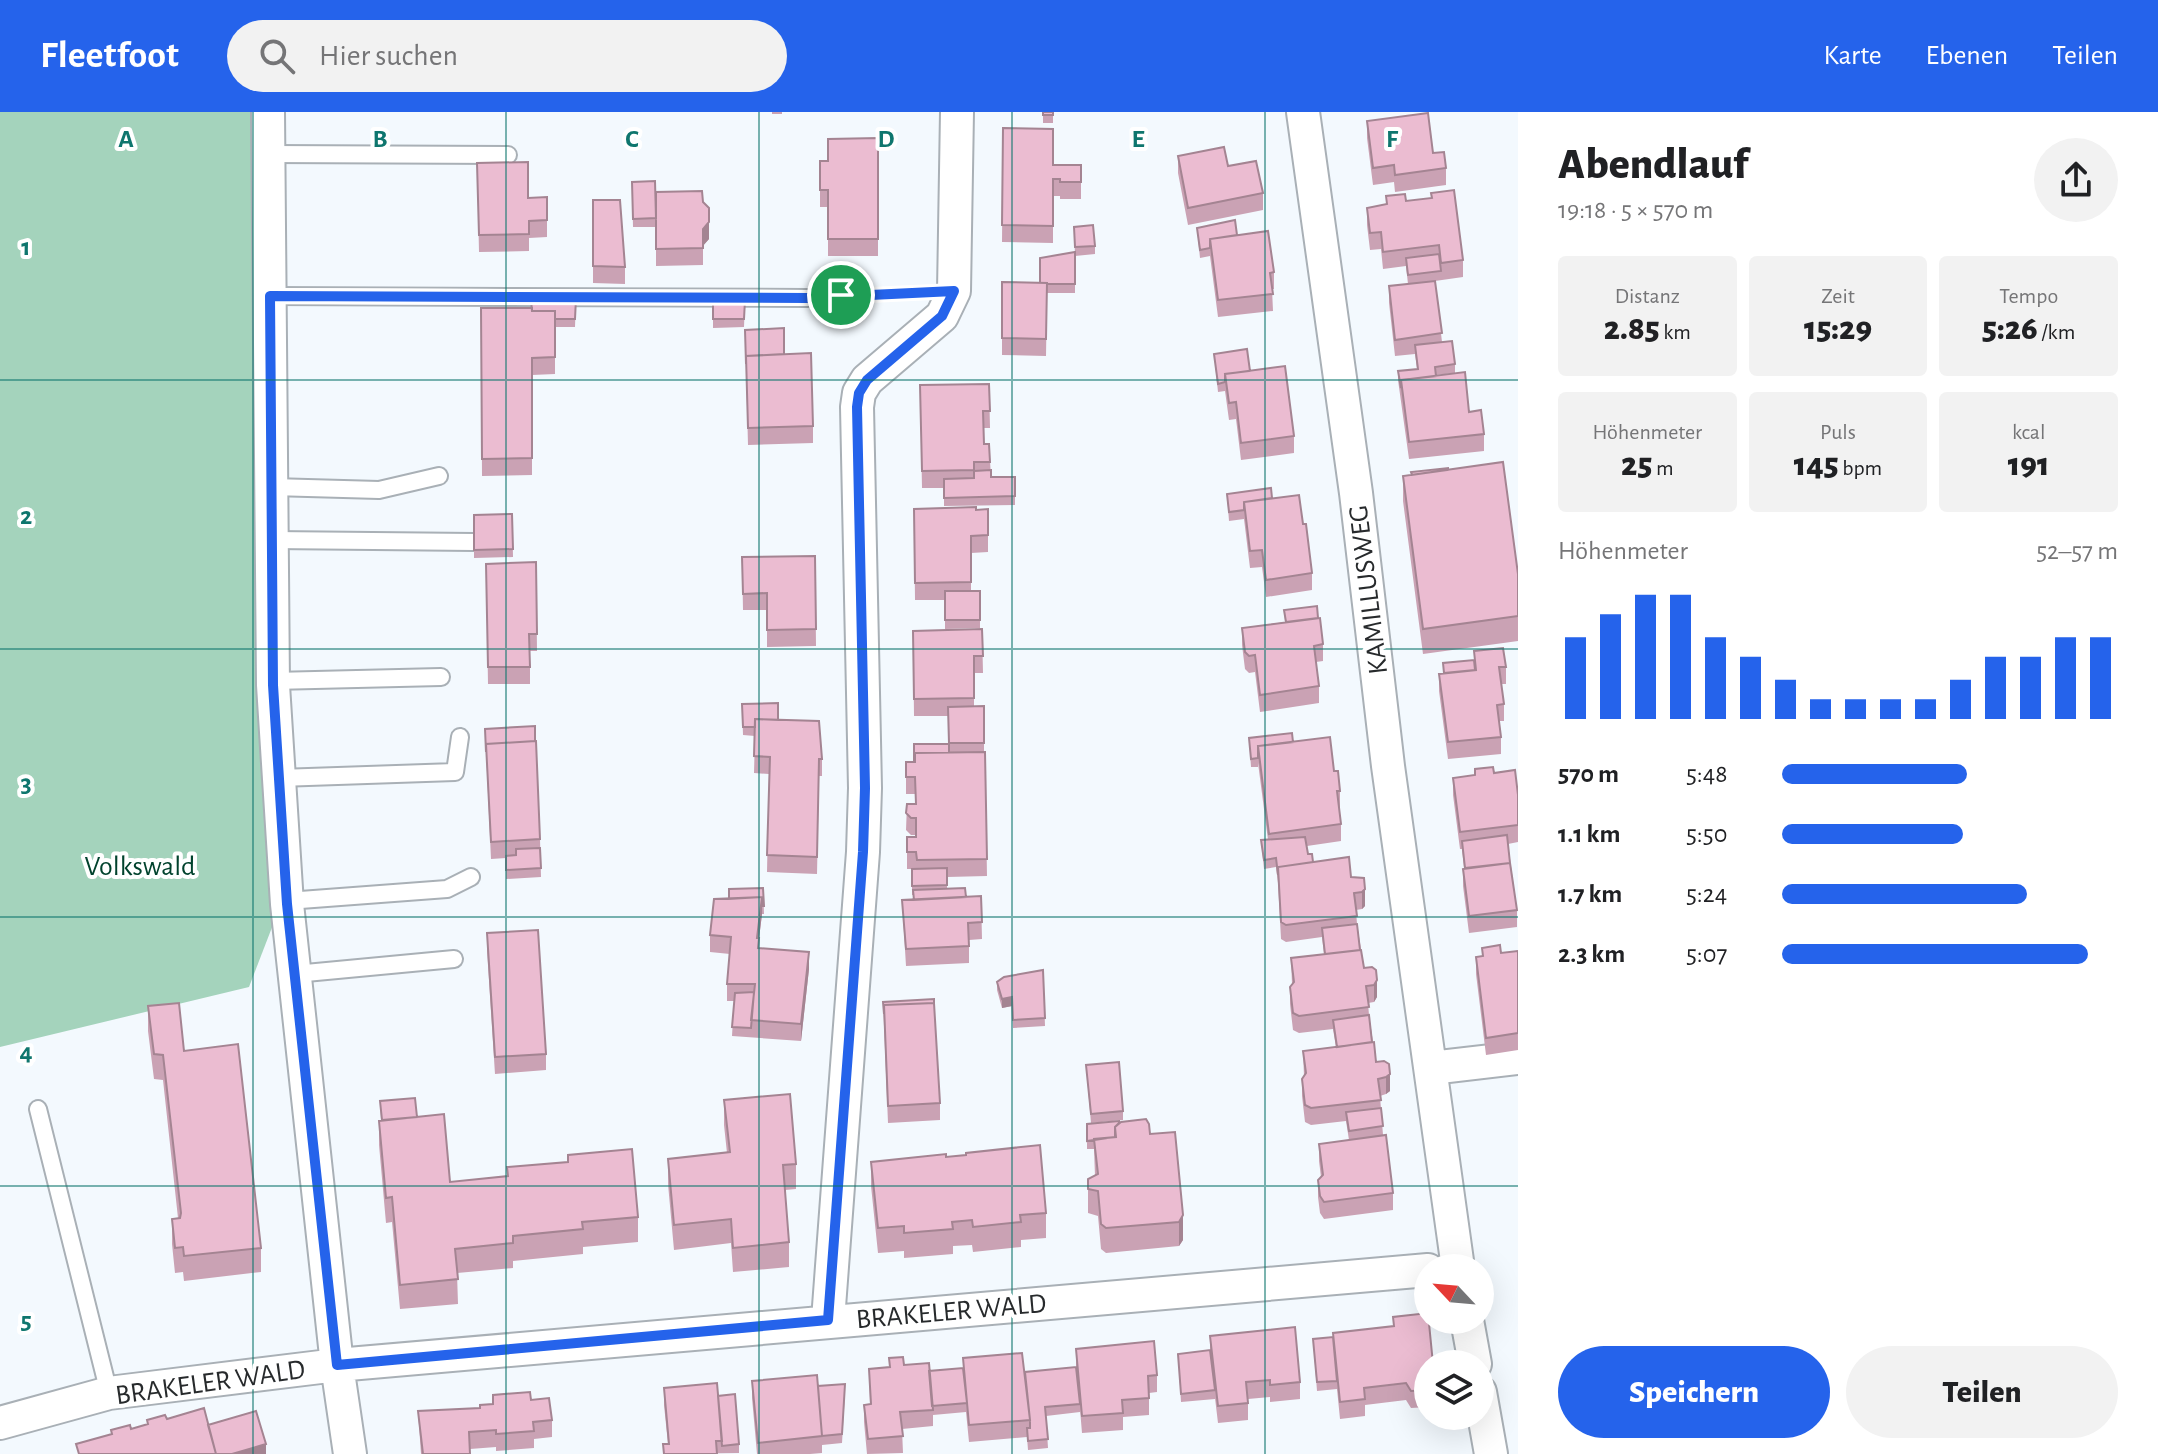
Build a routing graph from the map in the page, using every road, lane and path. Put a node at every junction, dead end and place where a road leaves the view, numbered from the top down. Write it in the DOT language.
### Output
graph roads {
  1 [pos="268,112"];
  2 [pos="957,112"];
  3 [pos="1303,112"];
  4 [pos="268,154"];
  5 [pos="508,155"];
  6 [pos="954,291"];
  7 [pos="270,296"];
  8 [pos="808,298"];
  9 [pos="439,476"];
  10 [pos="272,487"];
  11 [pos="272,540"];
  12 [pos="474,542"];
  13 [pos="441,677"];
  14 [pos="273,681"];
  15 [pos="460,737"];
  16 [pos="279,778"];
  17 [pos="471,877"];
  18 [pos="287,901"];
  19 [pos="454,959"];
  20 [pos="295,974"];
  21 [pos="1518,1058"];
  22 [pos="1431,1068"];
  23 [pos="38,1109"];
  24 [pos="1456,1254"];
  25 [pos="1414,1271"];
  26 [pos="828,1320"];
  27 [pos="337,1365"];
  28 [pos="109,1393"];
  29 [pos="0,1423"];
  30 [pos="1487,1430"];
  31 [pos="350,1454"];
  32 [pos="1491,1454"];
  1 -- 4 [label="street"];
  2 -- 6 [label="street"];
  3 -- 22 [label="street, KAMILLUSWEG"];
  4 -- 5 [label="lane"];
  4 -- 7 [label="street"];
  6 -- 8 [label="path"];
  6 -- 26 [label="street"];
  7 -- 8 [label="lane"];
  7 -- 10 [label="street"];
  9 -- 10 [label="lane"];
  10 -- 11 [label="street"];
  11 -- 12 [label="lane"];
  11 -- 14 [label="street"];
  13 -- 14 [label="lane"];
  14 -- 16 [label="street"];
  15 -- 16 [label="lane"];
  16 -- 18 [label="street"];
  17 -- 18 [label="lane"];
  18 -- 20 [label="street"];
  19 -- 20 [label="lane"];
  20 -- 27 [label="street"];
  21 -- 22 [label="street"];
  22 -- 24 [label="street, KAMILLUSWEG"];
  23 -- 28 [label="lane"];
  25 -- 26 [label="street, BRAKELER WALD"];
  26 -- 27 [label="street, BRAKELER WALD"];
  27 -- 28 [label="street, BRAKELER WALD"];
  27 -- 31 [label="street"];
  28 -- 29 [label="street, BRAKELER WALD"];
  30 -- 32 [label="street"];
}
